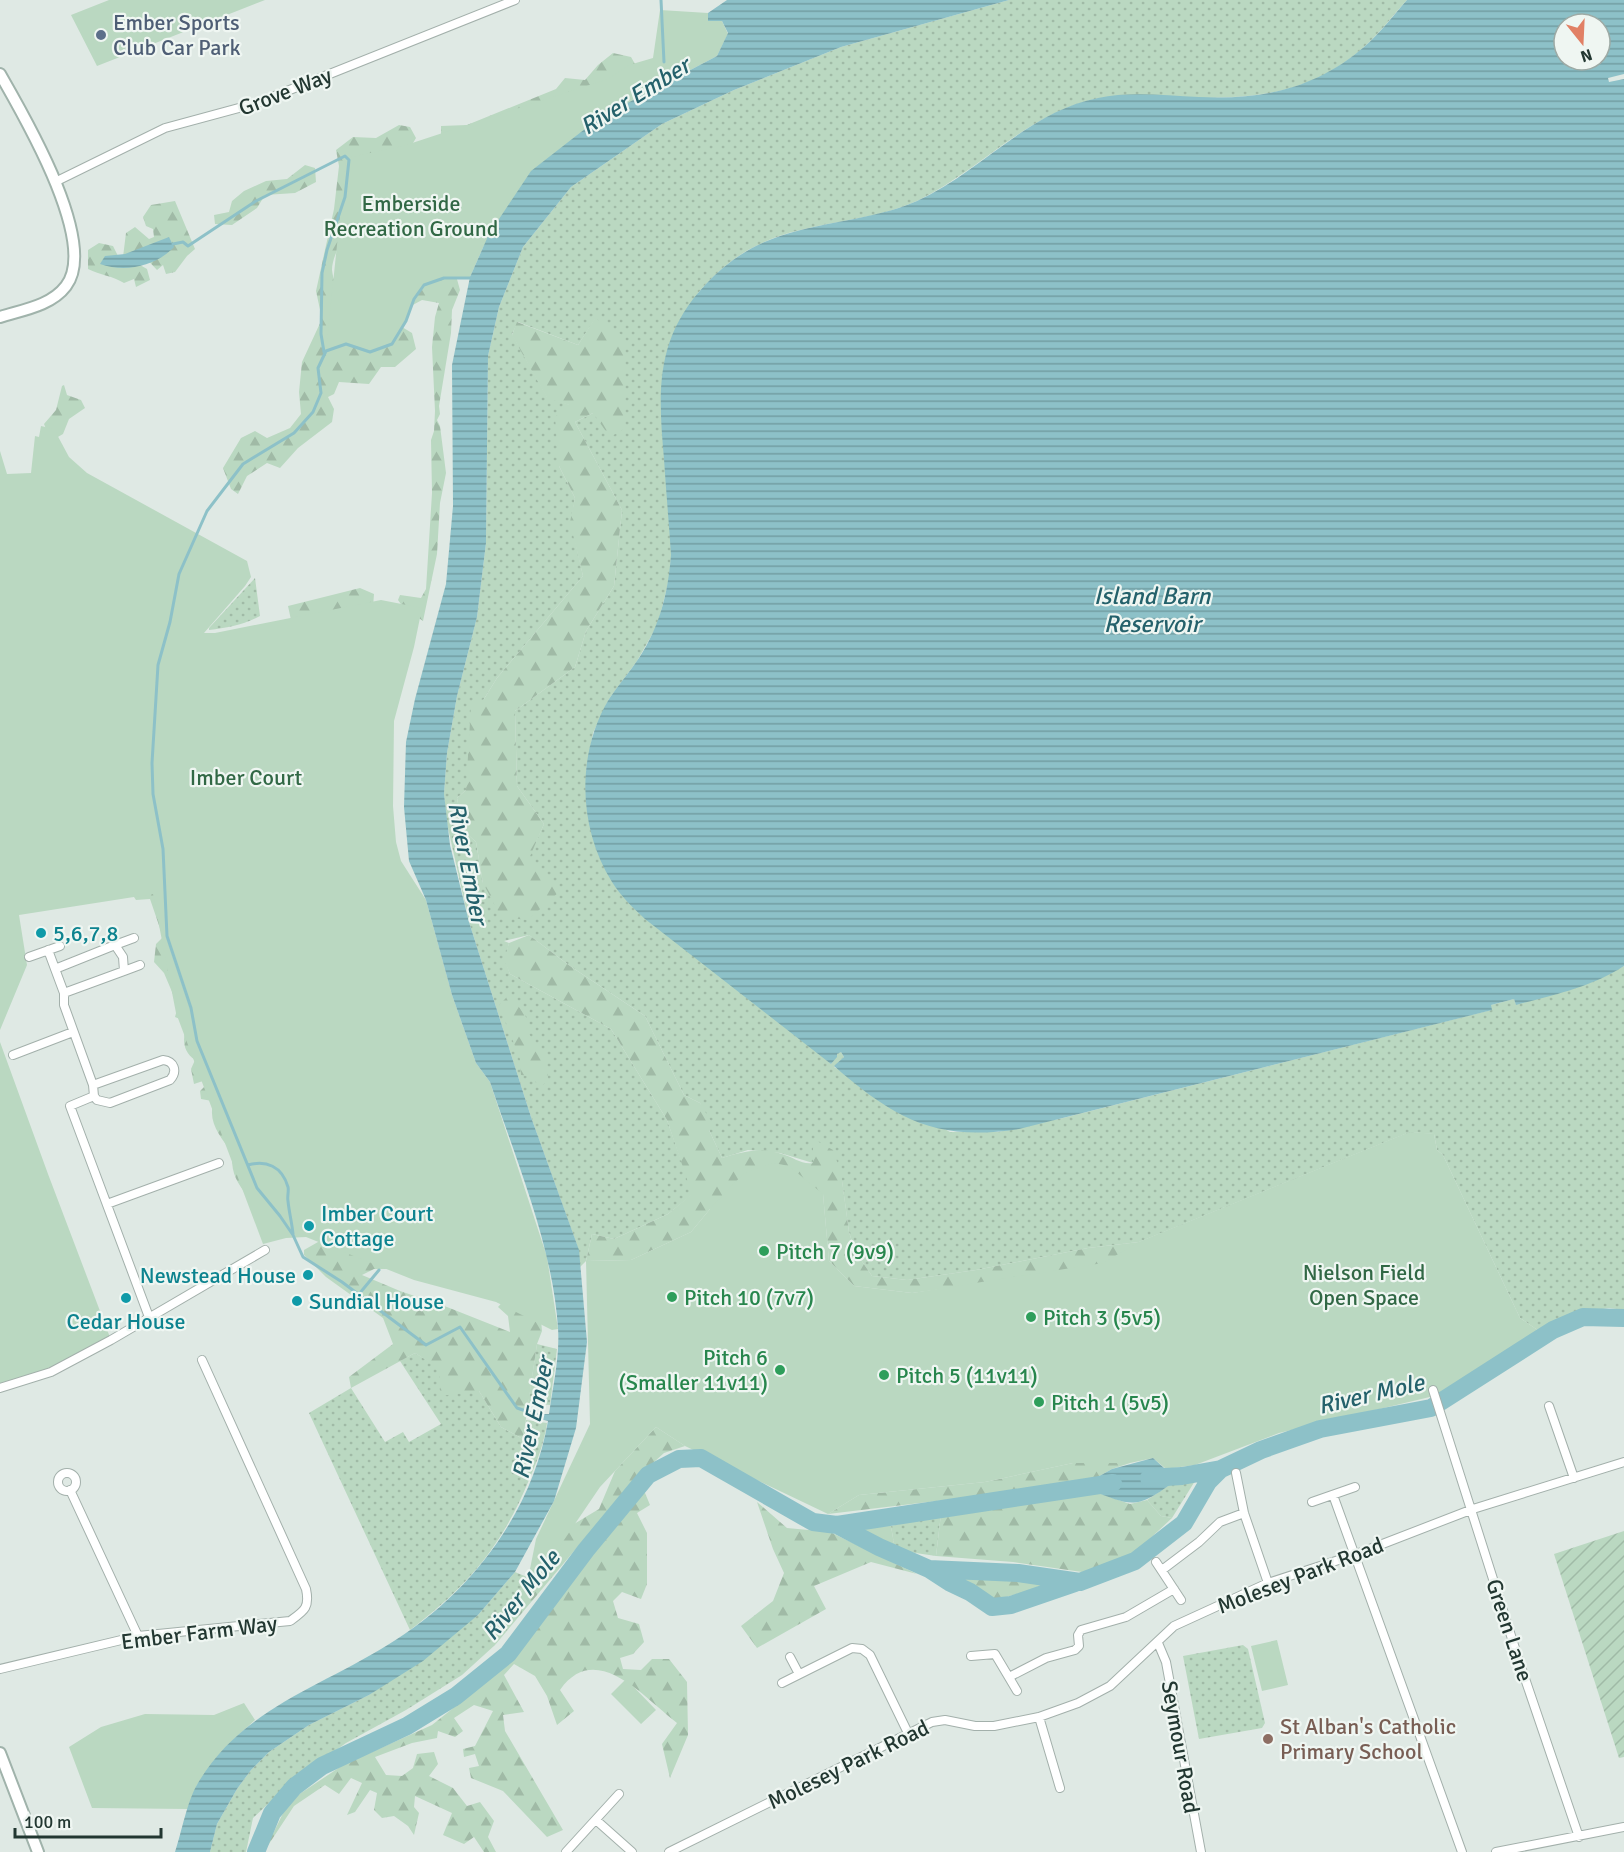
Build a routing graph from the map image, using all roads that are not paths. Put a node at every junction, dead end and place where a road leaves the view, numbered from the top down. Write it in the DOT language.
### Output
graph roads {
  1 [pos="515,0"];
  2 [pos="0,74"];
  3 [pos="55,182"];
  4 [pos="0,318"];
  5 [pos="134,938"];
  6 [pos="115,945"];
  7 [pos="60,946"];
  8 [pos="48,950"];
  9 [pos="29,957"];
  10 [pos="140,965"];
  11 [pos="55,969"];
  12 [pos="124,971"];
  13 [pos="64,993"];
  14 [pos="73,1032"];
  15 [pos="13,1055"];
  16 [pos="93,1085"];
  17 [pos="94,1096"];
  18 [pos="219,1163"];
  19 [pos="107,1204"];
  20 [pos="265,1250"];
  21 [pos="149,1317"];
  22 [pos="202,1360"];
  23 [pos="0,1388"];
  24 [pos="1434,1393"];
  25 [pos="1548,1406"];
  26 [pos="1624,1462"];
  27 [pos="1236,1473"];
  28 [pos="1574,1478"];
  29 [pos="1355,1487"];
  30 [pos="70,1490"];
  31 [pos="1333,1495"];
  32 [pos="1312,1502"];
  33 [pos="1473,1509"];
  34 [pos="1244,1513"];
  35 [pos="1354,1555"];
  36 [pos="1156,1562"];
  37 [pos="1162,1570"];
  38 [pos="1268,1583"];
  39 [pos="1174,1589"];
  40 [pos="1180,1600"];
  41 [pos="138,1636"];
  42 [pos="1158,1643"];
  43 [pos="971,1656"];
  44 [pos="790,1657"];
  45 [pos="0,1669"];
  46 [pos="799,1674"];
  47 [pos="1009,1677"];
  48 [pos="782,1683"];
  49 [pos="1017,1691"];
  50 [pos="1039,1717"];
  51 [pos="908,1733"];
  52 [pos="0,1754"];
  53 [pos="1060,1788"];
  54 [pos="619,1794"];
  55 [pos="596,1820"];
  56 [pos="1624,1827"];
  57 [pos="1580,1837"];
  58 [pos="38,1852"];
  59 [pos="566,1852"];
  60 [pos="632,1852"];
  61 [pos="669,1852"];
  62 [pos="1201,1852"];
  63 [pos="1462,1852"];
  64 [pos="1496,1852"];
  1 -- 3 [label="street, Grove Way"];
  2 -- 3 [label="main road"];
  3 -- 4 [label="main road"];
  5 -- 6 [label="street"];
  6 -- 11 [label="street"];
  6 -- 12 [label="street"];
  7 -- 8 [label="street"];
  8 -- 9 [label="street"];
  8 -- 11 [label="street"];
  10 -- 12 [label="street"];
  11 -- 13 [label="street"];
  12 -- 13 [label="street"];
  13 -- 14 [label="street"];
  14 -- 15 [label="street"];
  14 -- 16 [label="street"];
  16 -- 17 [label="street"];
  16 -- 17 [label="street"];
  17 -- 19 [label="street"];
  18 -- 19 [label="street"];
  19 -- 21 [label="street"];
  20 -- 21 [label="street"];
  21 -- 23 [label="street"];
  22 -- 41 [label="street, Ember Farm Way"];
  24 -- 33 [label="street, Green Lane"];
  25 -- 28 [label="street"];
  26 -- 28 [label="street, Molesey Park Road"];
  27 -- 34 [label="street"];
  28 -- 33 [label="street, Molesey Park Road"];
  29 -- 31 [label="street"];
  30 -- 41 [label="street"];
  31 -- 32 [label="street"];
  31 -- 35 [label="street"];
  33 -- 35 [label="street, Molesey Park Road"];
  33 -- 57 [label="street, Green Lane"];
  34 -- 37 [label="street"];
  34 -- 38 [label="street"];
  35 -- 38 [label="street, Molesey Park Road"];
  35 -- 63 [label="street"];
  36 -- 37 [label="street"];
  37 -- 39 [label="street"];
  38 -- 42 [label="street, Molesey Park Road"];
  39 -- 40 [label="street"];
  39 -- 47 [label="street"];
  41 -- 45 [label="street, Ember Farm Way"];
  42 -- 50 [label="street, Molesey Park Road"];
  42 -- 62 [label="street, Seymour Road"];
  43 -- 47 [label="street"];
  44 -- 46 [label="street"];
  46 -- 48 [label="street"];
  46 -- 51 [label="street"];
  47 -- 49 [label="street"];
  50 -- 51 [label="street, Molesey Park Road"];
  50 -- 53 [label="street"];
  51 -- 61 [label="street, Molesey Park Road"];
  52 -- 58 [label="main road"];
  54 -- 55 [label="street"];
  55 -- 59 [label="street"];
  55 -- 60 [label="street"];
  56 -- 57 [label="street"];
  57 -- 64 [label="street"];
}
